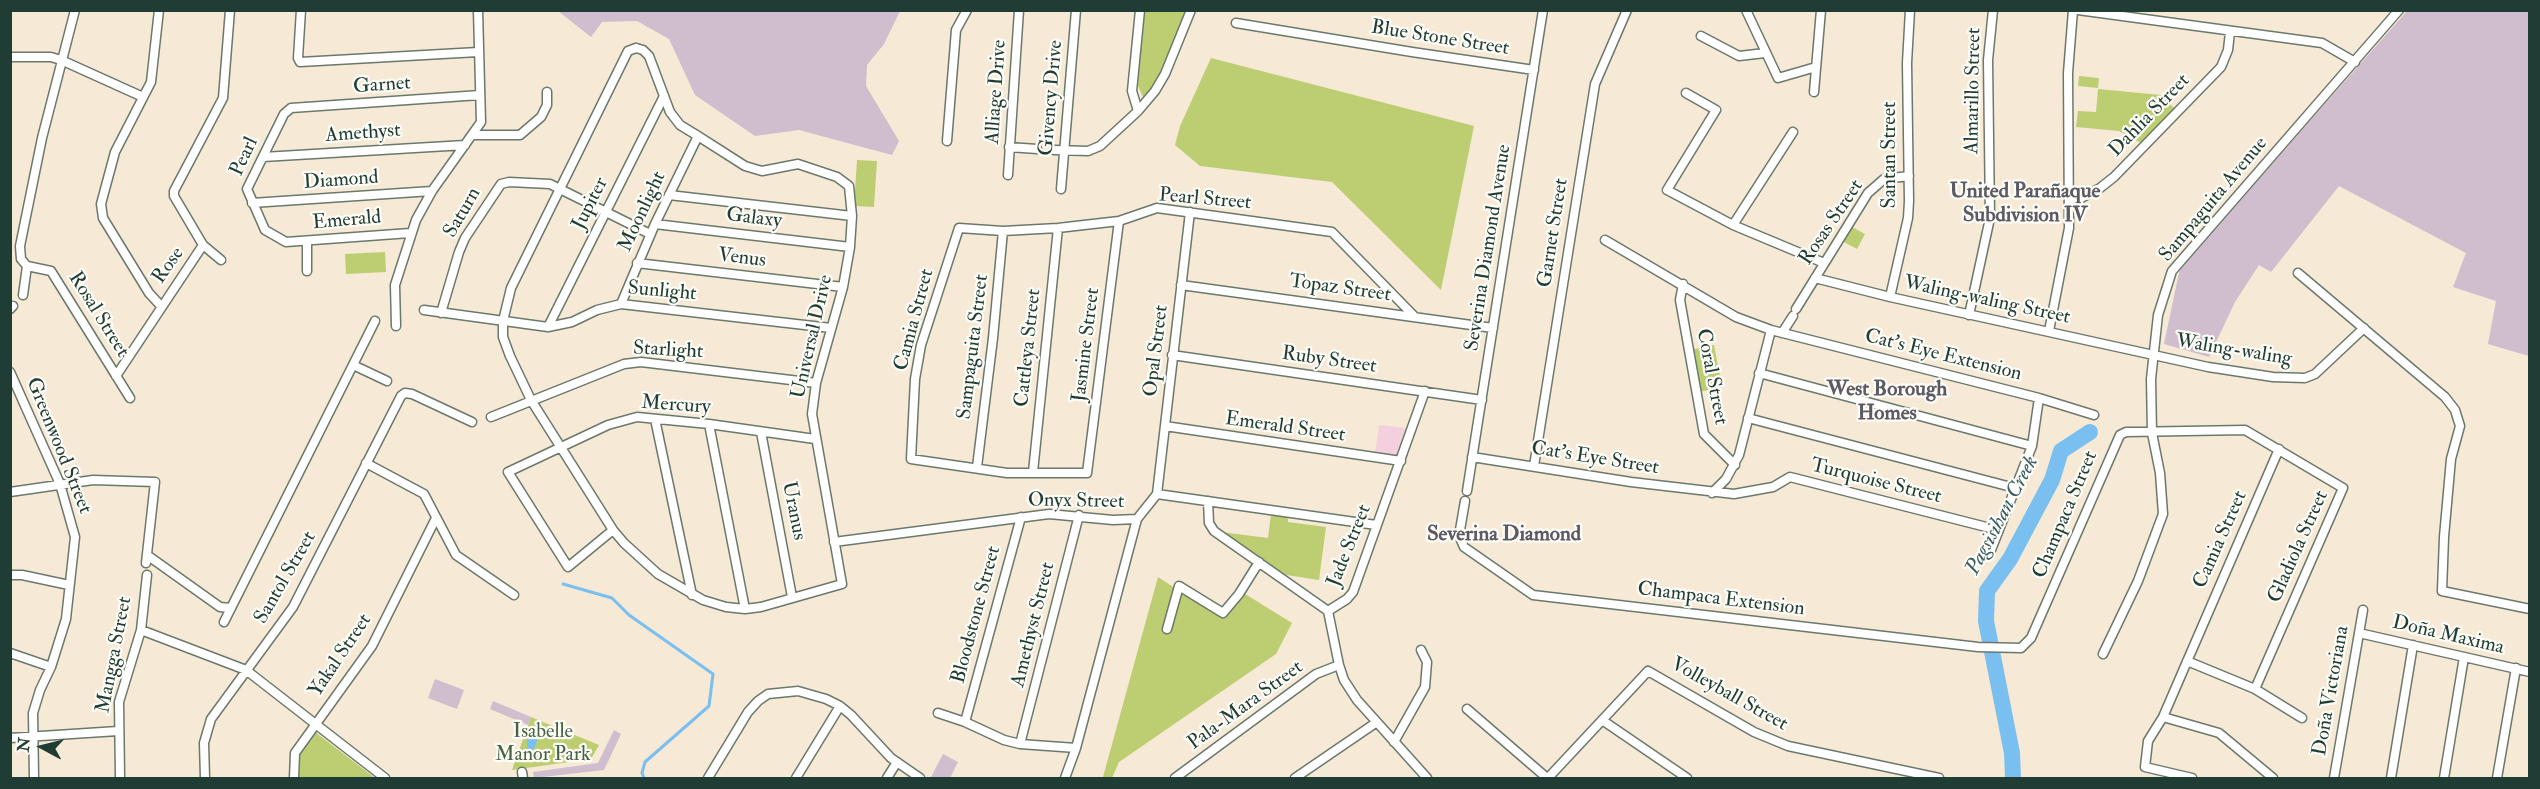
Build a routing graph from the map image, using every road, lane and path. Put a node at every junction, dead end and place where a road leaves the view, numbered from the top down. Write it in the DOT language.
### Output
graph roads {
  1 [pos="75,10"];
  2 [pos="159,10"];
  3 [pos="230,10"];
  4 [pos="301,10"];
  5 [pos="477,10"];
  6 [pos="967,10"];
  7 [pos="1020,10"];
  8 [pos="1076,10"];
  9 [pos="1140,10"];
  10 [pos="1191,10"];
  11 [pos="1543,10"];
  12 [pos="1627,10"];
  13 [pos="1746,10"];
  14 [pos="1821,10"];
  15 [pos="1910,10"];
  16 [pos="1993,10"];
  17 [pos="2076,10"];
  18 [pos="2399,10"];
  19 [pos="1236,23"];
  20 [pos="2230,32"];
  21 [pos="1701,36"];
  22 [pos="478,52"];
  23 [pos="1766,53"];
  24 [pos="10,57"];
  25 [pos="62,60"];
  26 [pos="2355,62"];
  27 [pos="1816,67"];
  28 [pos="1534,70"];
  29 [pos="547,92"];
  30 [pos="1814,92"];
  31 [pos="1686,93"];
  32 [pos="480,95"];
  33 [pos="664,96"];
  34 [pos="143,98"];
  35 [pos="288,110"];
  36 [pos="1138,111"];
  37 [pos="1793,132"];
  38 [pos="472,135"];
  39 [pos="698,136"];
  40 [pos="948,141"];
  41 [pos="465,145"];
  42 [pos="1009,147"];
  43 [pos="1037,149"];
  44 [pos="1059,151"];
  45 [pos="263,157"];
  46 [pos="1008,175"];
  47 [pos="1909,176"];
  48 [pos="558,188"];
  49 [pos="1061,189"];
  50 [pos="432,191"];
  51 [pos="669,195"];
  52 [pos="252,203"];
  53 [pos="2070,204"];
  54 [pos="605,211"];
  55 [pos="1190,212"];
  56 [pos="852,216"];
  57 [pos="1119,221"];
  58 [pos="655,224"];
  59 [pos="1733,225"];
  60 [pos="959,228"];
  61 [pos="1058,228"];
  62 [pos="1003,231"];
  63 [pos="410,233"];
  64 [pos="651,234"];
  65 [pos="1605,240"];
  66 [pos="307,241"];
  67 [pos="286,242"];
  68 [pos="203,245"];
  69 [pos="850,247"];
  70 [pos="221,260"];
  71 [pos="637,263"];
  72 [pos="1824,263"];
  73 [pos="27,267"];
  74 [pos="307,271"];
  75 [pos="2298,273"];
  76 [pos="1815,278"];
  77 [pos="1683,284"];
  78 [pos="1181,285"];
  79 [pos="843,287"];
  80 [pos="22,295"];
  81 [pos="1890,297"];
  82 [pos="621,304"];
  83 [pos="161,306"];
  84 [pos="424,310"];
  85 [pos="441,313"];
  86 [pos="1969,315"];
  87 [pos="1414,316"];
  88 [pos="375,321"];
  89 [pos="502,321"];
  90 [pos="396,326"];
  91 [pos="548,327"];
  92 [pos="831,328"];
  93 [pos="1493,328"];
  94 [pos="2364,328"];
  95 [pos="1771,330"];
  96 [pos="2049,332"];
  97 [pos="1782,333"];
  98 [pos="1172,355"];
  99 [pos="2153,355"];
  100 [pos="353,364"];
  101 [pos="10,372"];
  102 [pos="1759,373"];
  103 [pos="117,376"];
  104 [pos="387,381"];
  105 [pos="816,383"];
  106 [pos="1425,391"];
  107 [pos="130,398"];
  108 [pos="2039,398"];
  109 [pos="531,400"];
  110 [pos="1482,400"];
  111 [pos="2094,415"];
  112 [pos="491,417"];
  113 [pos="1748,418"];
  114 [pos="655,419"];
  115 [pos="472,422"];
  116 [pos="709,424"];
  117 [pos="1165,426"];
  118 [pos="761,432"];
  119 [pos="2152,433"];
  120 [pos="815,439"];
  121 [pos="2032,446"];
  122 [pos="561,447"];
  123 [pos="2279,449"];
  124 [pos="1473,457"];
  125 [pos="1401,461"];
  126 [pos="366,463"];
  127 [pos="1735,465"];
  128 [pos="1534,466"];
  129 [pos="976,467"];
  130 [pos="1033,472"];
  131 [pos="60,484"];
  132 [pos="2015,488"];
  133 [pos="1467,491"];
  134 [pos="10,492"];
  135 [pos="1712,493"];
  136 [pos="1157,494"];
  137 [pos="1208,501"];
  138 [pos="1465,501"];
  139 [pos="1079,515"];
  140 [pos="1021,517"];
  141 [pos="436,518"];
  142 [pos="1137,519"];
  143 [pos="1376,525"];
  144 [pos="1998,530"];
  145 [pos="613,531"];
  146 [pos="834,542"];
  147 [pos="1989,555"];
  148 [pos="1259,562"];
  149 [pos="10,575"];
  150 [pos="147,575"];
  151 [pos="69,585"];
  152 [pos="514,595"];
  153 [pos="692,595"];
  154 [pos="792,597"];
  155 [pos="231,608"];
  156 [pos="745,609"];
  157 [pos="2529,609"];
  158 [pos="2363,610"];
  159 [pos="1329,611"];
  160 [pos="224,622"];
  161 [pos="1167,629"];
  162 [pos="141,630"];
  163 [pos="2359,633"];
  164 [pos="2031,638"];
  165 [pos="2413,645"];
  166 [pos="1421,650"];
  167 [pos="10,653"];
  168 [pos="2103,654"];
  169 [pos="2464,657"];
  170 [pos="2187,661"];
  171 [pos="1339,665"];
  172 [pos="51,667"];
  173 [pos="2516,668"];
  174 [pos="246,670"];
  175 [pos="2529,672"];
  176 [pos="2255,689"];
  177 [pos="840,706"];
  178 [pos="1467,709"];
  179 [pos="938,713"];
  180 [pos="2163,717"];
  181 [pos="2302,718"];
  182 [pos="1602,720"];
  183 [pos="965,722"];
  184 [pos="1377,722"];
  185 [pos="315,724"];
  186 [pos="118,731"];
  187 [pos="32,737"];
  188 [pos="10,738"];
  189 [pos="1394,742"];
  190 [pos="1020,744"];
  191 [pos="1076,748"];
  192 [pos="897,762"];
  193 [pos="34,778"];
  194 [pos="120,778"];
  195 [pos="205,778"];
  196 [pos="294,778"];
  197 [pos="385,778"];
  198 [pos="708,778"];
  199 [pos="796,778"];
  200 [pos="887,778"];
  201 [pos="921,778"];
  202 [pos="1065,778"];
  203 [pos="1175,778"];
  204 [pos="1295,778"];
  205 [pos="1424,778"];
  206 [pos="1548,778"];
  207 [pos="1687,778"];
  208 [pos="1939,778"];
  209 [pos="2192,778"];
  210 [pos="2273,778"];
  211 [pos="2334,778"];
  212 [pos="2391,778"];
  213 [pos="2444,778"];
  214 [pos="2497,778"];
  1 -- 25 [label="street"];
  2 -- 34 [label="street"];
  3 -- 68 [label="street"];
  4 -- 22 [label="street"];
  5 -- 22 [label="street"];
  6 -- 40 [label="street"];
  7 -- 42 [label="street, Alliage Drive"];
  8 -- 44 [label="street, Givency Drive"];
  9 -- 36 [label="street"];
  10 -- 36 [label="street"];
  11 -- 28 [label="street, Severina Diamond Avenue"];
  12 -- 128 [label="street, Garnet Street"];
  13 -- 23 [label="street"];
  14 -- 27 [label="street"];
  15 -- 47 [label="street, Santan Street"];
  16 -- 86 [label="street, Almarillo Street"];
  17 -- 20 [label="street"];
  17 -- 53 [label="street"];
  18 -- 26 [label="street, Sampaguita Avenue"];
  19 -- 28 [label="street, Blue Stone Street"];
  20 -- 26 [label="street"];
  20 -- 53 [label="street, Dahlia Street"];
  21 -- 23 [label="street"];
  22 -- 32 [label="street"];
  23 -- 27 [label="street"];
  24 -- 25 [label="street"];
  25 -- 34 [label="street"];
  25 -- 73 [label="street"];
  26 -- 99 [label="street, Sampaguita Avenue"];
  27 -- 30 [label="street"];
  28 -- 93 [label="street, Severina Diamond Avenue"];
  29 -- 38 [label="street"];
  31 -- 59 [label="street"];
  32 -- 35 [label="street, Garnet"];
  32 -- 38 [label="street"];
  33 -- 39 [label="street, Universal Drive"];
  33 -- 48 [label="street, Universal Drive"];
  33 -- 54 [label="street, Jupiter"];
  34 -- 83 [label="street"];
  35 -- 45 [label="street, Pearl"];
  36 -- 44 [label="street"];
  37 -- 59 [label="street"];
  38 -- 41 [label="street"];
  39 -- 51 [label="street, Moonlight"];
  39 -- 56 [label="street, Universal Drive"];
  41 -- 45 [label="street, Amethyst"];
  41 -- 50 [label="street"];
  42 -- 43 [label="street"];
  42 -- 46 [label="street, Alliage Drive"];
  44 -- 49 [label="street, Givency Drive"];
  45 -- 52 [label="street, Pearl"];
  47 -- 72 [label="street, Rosas Street"];
  47 -- 81 [label="street, Santan Street"];
  48 -- 54 [label="street, Saturn"];
  48 -- 85 [label="street, Saturn"];
  48 -- 89 [label="street, Universal Drive"];
  50 -- 52 [label="street, Diamond"];
  50 -- 63 [label="street"];
  51 -- 56 [label="street"];
  51 -- 58 [label="street, Moonlight"];
  52 -- 67 [label="street, Pearl"];
  53 -- 96 [label="street"];
  54 -- 64 [label="street, Saturn"];
  54 -- 91 [label="street, Jupiter"];
  55 -- 57 [label="street, Pearl Street"];
  55 -- 78 [label="street, Opal Street"];
  55 -- 87 [label="street, Pearl Street"];
  56 -- 69 [label="street, Universal Drive"];
  57 -- 61 [label="street, Pearl Street"];
  57 -- 130 [label="street, Jasmine Street"];
  58 -- 64 [label="street, Moonlight"];
  58 -- 69 [label="street, Galaxy"];
  59 -- 72 [label="street"];
  60 -- 62 [label="street, Pearl Street"];
  60 -- 129 [label="street, Camia Street"];
  61 -- 62 [label="street, Pearl Street"];
  61 -- 130 [label="street, Cattleya Street"];
  62 -- 129 [label="street, Sampaguita Street"];
  63 -- 66 [label="street, Emerald"];
  63 -- 90 [label="street"];
  64 -- 71 [label="street, Moonlight"];
  65 -- 77 [label="street, Cat's Eye Extension"];
  66 -- 67 [label="street, Emerald"];
  66 -- 74 [label="street"];
  68 -- 70 [label="street"];
  68 -- 83 [label="street, Rose"];
  69 -- 79 [label="street, Universal Drive"];
  71 -- 79 [label="street, Venus"];
  71 -- 82 [label="street, Moonlight"];
  72 -- 76 [label="street, Rosas Street"];
  73 -- 80 [label="street"];
  73 -- 103 [label="street, Rosal Street"];
  75 -- 94 [label="street"];
  76 -- 81 [label="street, Waling-waling Street"];
  76 -- 97 [label="street, Rosas Street"];
  77 -- 95 [label="street, Cat's Eye Extension"];
  77 -- 127 [label="street, Coral Street"];
  78 -- 87 [label="street, Topaz Street"];
  78 -- 98 [label="street, Opal Street"];
  79 -- 92 [label="street, Universal Drive"];
  81 -- 86 [label="street, Waling-waling Street"];
  82 -- 91 [label="street, Sunlight"];
  82 -- 92 [label="street, Sunlight"];
  83 -- 103 [label="street, Rose"];
  84 -- 85 [label="street, Sunlight"];
  85 -- 89 [label="street, Sunlight"];
  86 -- 96 [label="street, Waling-waling Street"];
  87 -- 93 [label="street, Topaz Street"];
  88 -- 100 [label="street"];
  89 -- 91 [label="street, Sunlight"];
  89 -- 109 [label="street, Universal Drive"];
  92 -- 105 [label="street, Universal Drive"];
  93 -- 110 [label="street, Severina Diamond Avenue"];
  94 -- 99 [label="street, Waling-waling"];
  94 -- 157 [label="street"];
  95 -- 97 [label="street, Cat's Eye Extension"];
  95 -- 102 [label="street"];
  96 -- 99 [label="street, Waling-waling Street"];
  97 -- 108 [label="street, Cat's Eye Extension"];
  98 -- 106 [label="street, Ruby Street"];
  98 -- 117 [label="street, Opal Street"];
  99 -- 119 [label="street, Sampaguita Avenue"];
  100 -- 104 [label="street"];
  100 -- 155 [label="street"];
  101 -- 131 [label="street, Greenwood Street"];
  102 -- 113 [label="street"];
  102 -- 121 [label="street"];
  103 -- 107 [label="street, Rosal Street"];
  105 -- 109 [label="street, Starlight"];
  105 -- 120 [label="street, Universal Drive"];
  106 -- 110 [label="street, Ruby Street"];
  106 -- 125 [label="street, Jade Street"];
  108 -- 111 [label="street, Cat's Eye Extension"];
  108 -- 121 [label="street"];
  109 -- 112 [label="street, Starlight"];
  109 -- 122 [label="street, Universal Drive"];
  110 -- 124 [label="street, Severina Diamond Avenue"];
  113 -- 127 [label="street"];
  113 -- 132 [label="street"];
  114 -- 116 [label="street, Mercury"];
  114 -- 122 [label="street, Mercury"];
  114 -- 153 [label="street"];
  115 -- 126 [label="street, Santol Street"];
  116 -- 118 [label="street, Mercury"];
  116 -- 156 [label="street"];
  117 -- 125 [label="street, Emerald Street"];
  117 -- 136 [label="street, Opal Street"];
  118 -- 120 [label="street, Mercury"];
  118 -- 154 [label="street, Uranus"];
  119 -- 123 [label="street"];
  119 -- 164 [label="street, Champaca Street"];
  119 -- 168 [label="street, Sampaguita Avenue"];
  120 -- 146 [label="street, Universal Drive"];
  121 -- 132 [label="street"];
  122 -- 145 [label="street, Universal Drive"];
  122 -- 145 [label="street, Mercury"];
  123 -- 170 [label="street, Camia Street"];
  123 -- 176 [label="street, Gladiola Street"];
  124 -- 128 [label="street, Cat's Eye Street"];
  124 -- 133 [label="street, Severina Diamond Avenue"];
  125 -- 143 [label="street, Jade Street"];
  126 -- 141 [label="street"];
  126 -- 174 [label="street, Santol Street"];
  127 -- 135 [label="street"];
  128 -- 135 [label="street, Cat's Eye Street"];
  129 -- 130 [label="street"];
  131 -- 134 [label="street"];
  131 -- 151 [label="street, Greenwood Street"];
  131 -- 155 [label="street"];
  132 -- 144 [label="street"];
  135 -- 144 [label="street, Turquoise Street"];
  136 -- 137 [label="street"];
  136 -- 142 [label="street, Onyx Street"];
  137 -- 143 [label="street"];
  137 -- 148 [label="street, Jade Street"];
  138 -- 164 [label="street, Champaca Extension"];
  139 -- 140 [label="street, Onyx Street"];
  139 -- 142 [label="street, Onyx Street"];
  139 -- 190 [label="street, Amethyst Street"];
  140 -- 146 [label="street, Onyx Street"];
  140 -- 183 [label="street, Bloodstone Street"];
  141 -- 152 [label="street"];
  141 -- 185 [label="street, Yakal Street"];
  142 -- 191 [label="street"];
  143 -- 159 [label="street, Jade Street"];
  144 -- 147 [label="street"];
  145 -- 153 [label="street, Universal Drive"];
  146 -- 154 [label="street, Universal Drive"];
  148 -- 159 [label="street, Jade Street"];
  148 -- 161 [label="street"];
  149 -- 151 [label="street"];
  150 -- 162 [label="street, Mangga Street"];
  151 -- 172 [label="street, Greenwood Street"];
  153 -- 156 [label="street, Universal Drive"];
  154 -- 156 [label="street, Universal Drive"];
  155 -- 160 [label="street"];
  158 -- 163 [label="street, Doña Victoriana"];
  159 -- 171 [label="street"];
  162 -- 174 [label="street"];
  162 -- 186 [label="street, Mangga Street"];
  163 -- 165 [label="street, Doña Maxima"];
  163 -- 211 [label="street, Doña Victoriana"];
  165 -- 169 [label="street, Doña Maxima"];
  165 -- 212 [label="street"];
  166 -- 189 [label="street"];
  167 -- 172 [label="street"];
  169 -- 173 [label="street, Doña Maxima"];
  169 -- 213 [label="street"];
  170 -- 176 [label="street"];
  170 -- 180 [label="street, Camia Street"];
  171 -- 184 [label="street"];
  171 -- 203 [label="street, Pala-Mara Street"];
  172 -- 187 [label="street, Greenwood Street"];
  173 -- 175 [label="street, Doña Maxima"];
  173 -- 214 [label="street"];
  174 -- 185 [label="street"];
  174 -- 195 [label="street, Santol Street"];
  176 -- 181 [label="street"];
  177 -- 192 [label="street"];
  177 -- 198 [label="street"];
  177 -- 199 [label="street"];
  178 -- 206 [label="street"];
  179 -- 183 [label="street"];
  180 -- 209 [label="street, Camia Street"];
  180 -- 210 [label="street"];
  182 -- 206 [label="street, Volleyball Street"];
  182 -- 207 [label="street"];
  182 -- 208 [label="street, Volleyball Street"];
  183 -- 190 [label="street"];
  184 -- 189 [label="street"];
  184 -- 204 [label="street"];
  185 -- 196 [label="street, Yakal Street"];
  185 -- 197 [label="street"];
  186 -- 187 [label="street"];
  186 -- 194 [label="street, Mangga Street"];
  187 -- 188 [label="street"];
  187 -- 193 [label="street, Greenwood Street"];
  189 -- 205 [label="street"];
  190 -- 191 [label="street"];
  191 -- 202 [label="street"];
  192 -- 200 [label="street"];
  192 -- 201 [label="street"];
}
